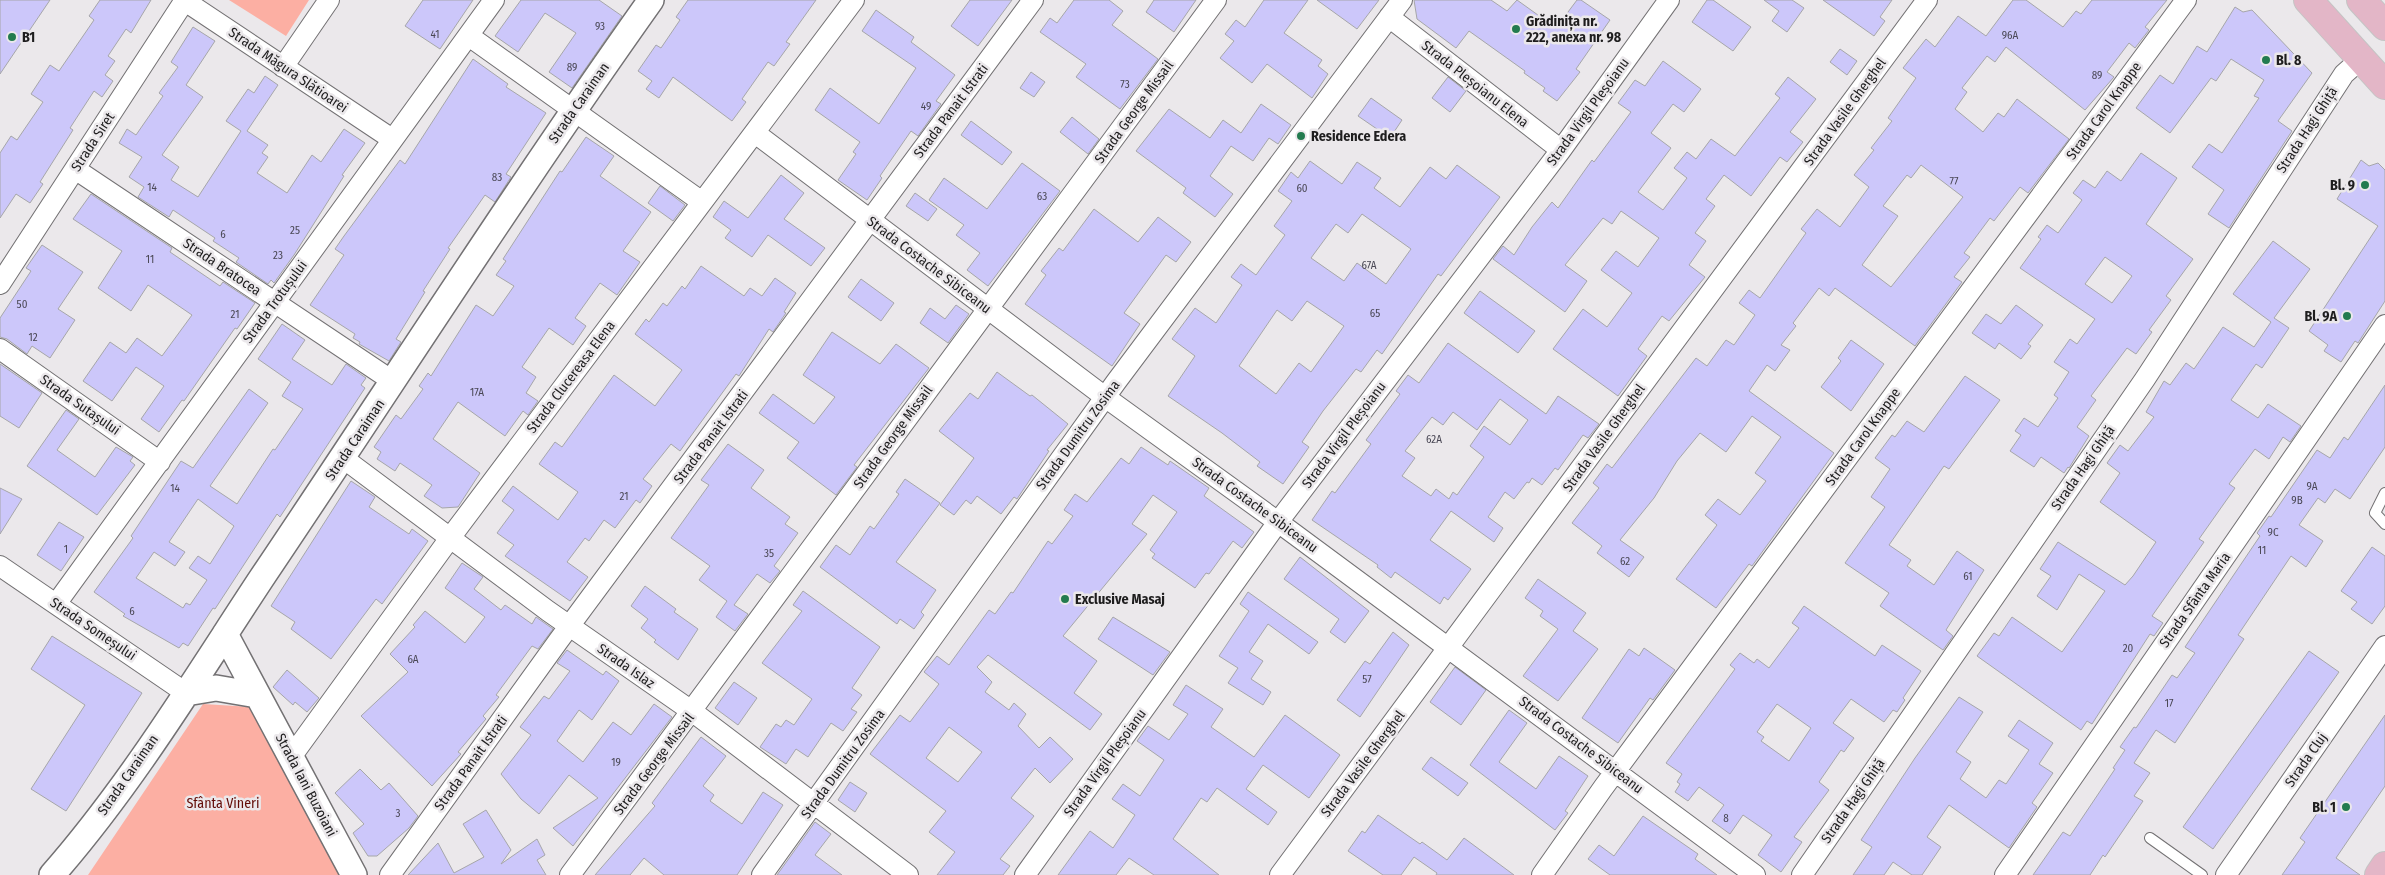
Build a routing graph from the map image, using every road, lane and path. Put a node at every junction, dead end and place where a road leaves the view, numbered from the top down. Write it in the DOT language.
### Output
graph roads {
  1 [pos="329,0"];
  2 [pos="494,0"];
  3 [pos="651,0"];
  4 [pos="854,0"];
  5 [pos="1033,0"];
  6 [pos="1216,0"];
  7 [pos="1402,0"];
  8 [pos="1669,0"];
  9 [pos="1927,0"];
  10 [pos="2186,0"];
  11 [pos="2308,0"];
  12 [pos="2361,0"];
  13 [pos="185,1"];
  14 [pos="1389,18"];
  15 [pos="2385,26"];
  16 [pos="468,36"];
  17 [pos="2361,58"];
  18 [pos="283,67"];
  19 [pos="2385,85"];
  20 [pos="573,110"];
  21 [pos="756,133"];
  22 [pos="392,139"];
  23 [pos="1562,150"];
  24 [pos="75,169"];
  25 [pos="702,202"];
  26 [pos="870,221"];
  27 [pos="0,284"];
  28 [pos="275,302"];
  29 [pos="988,309"];
  30 [pos="2385,325"];
  31 [pos="0,349"];
  32 [pos="394,382"];
  33 [pos="1105,398"];
  34 [pos="343,458"];
  35 [pos="160,462"];
  36 [pos="2385,493"];
  37 [pos="1278,522"];
  38 [pos="2385,524"];
  39 [pos="450,538"];
  40 [pos="0,566"];
  41 [pos="56,604"];
  42 [pos="569,626"];
  43 [pos="225,634"];
  44 [pos="2385,646"];
  45 [pos="1450,648"];
  46 [pos="186,693"];
  47 [pos="257,695"];
  48 [pos="693,712"];
  49 [pos="291,757"];
  50 [pos="1616,772"];
  51 [pos="814,804"];
  52 [pos="2150,838"];
  53 [pos="2385,866"];
  54 [pos="52,875"];
  55 [pos="354,875"];
  56 [pos="390,875"];
  57 [pos="570,875"];
  58 [pos="762,875"];
  59 [pos="908,875"];
  60 [pos="1025,875"];
  61 [pos="1280,875"];
  62 [pos="1542,875"];
  63 [pos="1755,875"];
  64 [pos="1802,875"];
  65 [pos="2005,875"];
  66 [pos="2202,875"];
  67 [pos="2226,875"];
  68 [pos="2379,875"];
  1 -- 18 [label="street"];
  2 -- 16 [label="street, Strada Trotușului"];
  3 -- 20 [label="street, Strada Caraiman"];
  4 -- 21 [label="street, Strada Clucereasa Elena"];
  5 -- 26 [label="street, Strada Panait Istrati"];
  6 -- 29 [label="street, Strada George Missail"];
  7 -- 14 [label="street, Strada Dumitru Zosima"];
  8 -- 23 [label="street, Strada Virgil Pleșoianu"];
  9 -- 45 [label="street, Strada Vasile Gherghel"];
  10 -- 50 [label="street, Strada Carol Knappe"];
  11 -- 17 [label="main road"];
  12 -- 15 [label="main road"];
  13 -- 18 [label="street, Strada Măgura Slătioarei"];
  13 -- 24 [label="street, Strada Siret"];
  14 -- 23 [label="street, Strada Pleșoianu Elena"];
  14 -- 33 [label="street, Strada Dumitru Zosima"];
  16 -- 20 [label="street"];
  16 -- 22 [label="street, Strada Trotușului"];
  17 -- 19 [label="main road"];
  17 -- 64 [label="street, Strada Hagi Ghiță"];
  18 -- 22 [label="street, Strada Măgura Slătioarei"];
  20 -- 25 [label="street"];
  20 -- 32 [label="street, Strada Caraiman"];
  21 -- 25 [label="street, Strada Clucereasa Elena"];
  21 -- 26 [label="street, Strada Costache Sibiceanu"];
  22 -- 28 [label="street, Strada Trotușului"];
  23 -- 37 [label="street, Strada Virgil Pleșoianu"];
  24 -- 27 [label="street, Strada Siret"];
  24 -- 28 [label="street, Strada Bratocea"];
  25 -- 39 [label="street, Strada Clucereasa Elena"];
  26 -- 29 [label="street, Strada Costache Sibiceanu"];
  26 -- 42 [label="street, Strada Panait Istrati"];
  28 -- 32 [label="street, Strada Bratocea"];
  28 -- 35 [label="street, Strada Trotușului"];
  29 -- 33 [label="street, Strada Costache Sibiceanu"];
  29 -- 48 [label="street, Strada George Missail"];
  30 -- 65 [label="street, Strada Sfânta Maria"];
  31 -- 35 [label="street, Strada Sutașului"];
  32 -- 34 [label="street, Strada Caraiman"];
  33 -- 37 [label="street, Strada Costache Sibiceanu"];
  33 -- 51 [label="street, Strada Dumitru Zosima"];
  34 -- 39 [label="street, Strada Islaz"];
  34 -- 43 [label="street, Strada Caraiman"];
  35 -- 41 [label="street, Strada Trotușului"];
  36 -- 38 [label="lane"];
  37 -- 45 [label="street, Strada Costache Sibiceanu"];
  37 -- 60 [label="street, Strada Virgil Pleșoianu"];
  39 -- 42 [label="street, Strada Islaz"];
  39 -- 49 [label="street, Strada Clucereasa Elena"];
  40 -- 41 [label="street, Strada Someșului"];
  41 -- 46 [label="street, Strada Someșului"];
  42 -- 48 [label="street, Strada Islaz"];
  42 -- 56 [label="street, Strada Panait Istrati"];
  43 -- 46 [label="street, Strada Caraiman"];
  43 -- 47 [label="street, Strada Iani Buzoiani"];
  44 -- 67 [label="street, Strada Cluj"];
  45 -- 50 [label="street, Strada Costache Sibiceanu"];
  45 -- 61 [label="street, Strada Vasile Gherghel"];
  46 -- 47 [label="street"];
  46 -- 54 [label="street, Strada Caraiman"];
  47 -- 49 [label="street, Strada Iani Buzoiani"];
  48 -- 51 [label="street, Strada Islaz"];
  48 -- 57 [label="street, Strada George Missail"];
  49 -- 55 [label="street, Strada Iani Buzoiani"];
  50 -- 62 [label="street, Strada Carol Knappe"];
  50 -- 63 [label="street, Strada Costache Sibiceanu"];
  51 -- 58 [label="street, Strada Dumitru Zosima"];
  51 -- 59 [label="street, Strada Islaz"];
  52 -- 66 [label="lane"];
  53 -- 68 [label="main road"];
}
